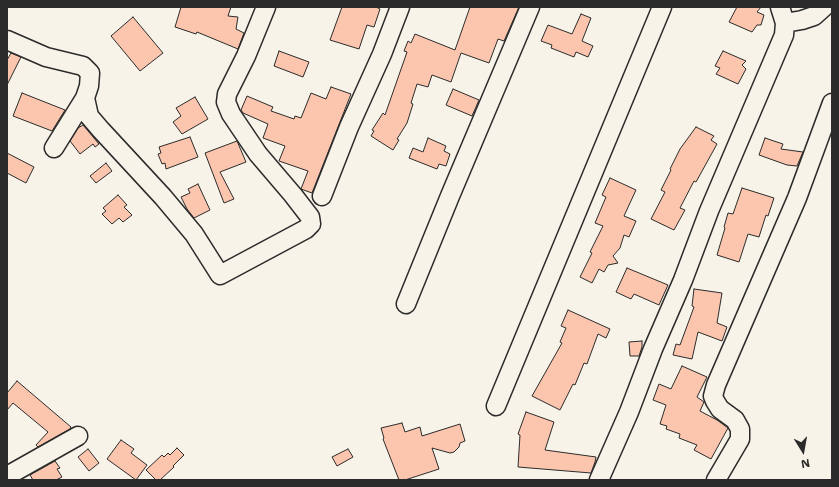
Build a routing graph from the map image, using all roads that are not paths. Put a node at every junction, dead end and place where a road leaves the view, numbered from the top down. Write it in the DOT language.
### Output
graph roads {
  1 [pos="266,7"];
  2 [pos="400,7"];
  3 [pos="530,7"];
  4 [pos="662,7"];
  5 [pos="824,7"];
  6 [pos="782,15"];
  7 [pos="7,40"];
  8 [pos="85,98"];
  9 [pos="832,103"];
  10 [pos="54,148"];
  11 [pos="322,196"];
  12 [pos="406,304"];
  13 [pos="496,406"];
  14 [pos="78,436"];
  15 [pos="7,476"];
  16 [pos="599,480"];
  17 [pos="716,480"];
  1 -- 8 [label="street"];
  2 -- 11 [label="street"];
  3 -- 12 [label="street"];
  4 -- 13 [label="street"];
  5 -- 6 [label="street"];
  6 -- 16 [label="street"];
  7 -- 8 [label="street"];
  8 -- 10 [label="street"];
  9 -- 17 [label="street"];
  14 -- 15 [label="street"];
}
